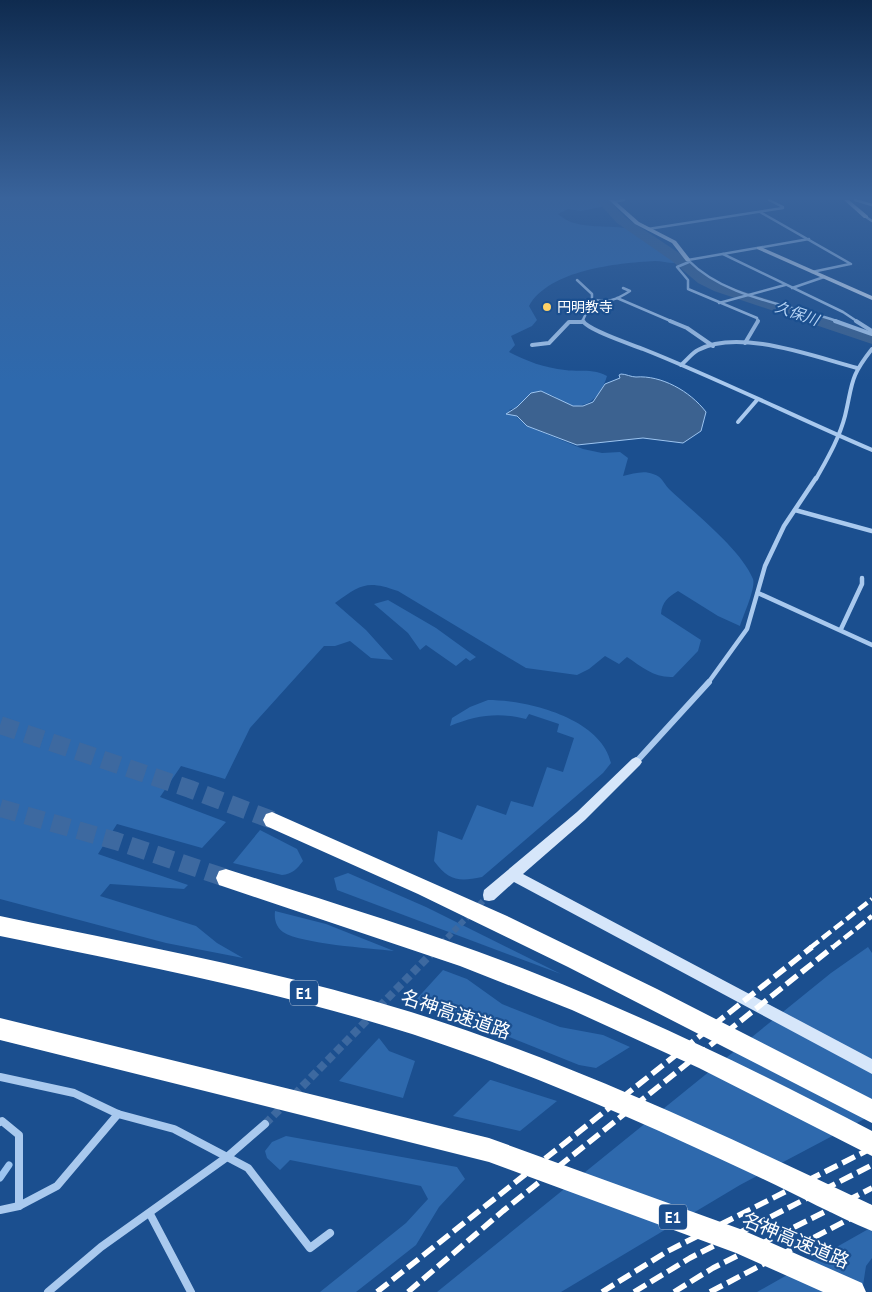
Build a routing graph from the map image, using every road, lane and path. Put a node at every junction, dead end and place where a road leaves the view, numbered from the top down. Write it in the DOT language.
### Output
graph roads {
  1 [pos="684,260"];
  2 [pos="697,260"];
  3 [pos="737,260"];
  4 [pos="786,260"];
  5 [pos="845,260"];
  6 [pos="685,263"];
  7 [pos="812,272"];
  8 [pos="824,277"];
  9 [pos="577,280"];
  10 [pos="786,284"];
  11 [pos="623,288"];
  12 [pos="792,288"];
  13 [pos="745,295"];
  14 [pos="617,298"];
  15 [pos="872,298"];
  16 [pos="596,301"];
  17 [pos="719,303"];
  18 [pos="582,322"];
  19 [pos="872,332"];
  20 [pos="745,343"];
  21 [pos="532,345"];
  22 [pos="713,346"];
  23 [pos="872,349"];
  24 [pos="681,364"];
  25 [pos="857,368"];
  26 [pos="757,400"];
  27 [pos="738,422"];
  28 [pos="839,435"];
  29 [pos="872,450"];
  30 [pos="795,510"];
  31 [pos="872,531"];
  32 [pos="862,578"];
  33 [pos="758,593"];
  34 [pos="841,629"];
  35 [pos="872,645"];
  36 [pos="636,762"];
  37 [pos="272,820"];
  38 [pos="513,875"];
  39 [pos="226,878"];
  40 [pos="489,895"];
  41 [pos="0,926"];
  42 [pos="0,1029"];
  43 [pos="872,1067"];
  44 [pos="0,1078"];
  45 [pos="872,1110"];
  46 [pos="118,1114"];
  47 [pos="0,1122"];
  48 [pos="265,1124"];
  49 [pos="872,1144"];
  50 [pos="227,1157"];
  51 [pos="19,1206"];
  52 [pos="0,1210"];
  53 [pos="150,1214"];
  54 [pos="872,1218"];
  55 [pos="330,1233"];
  56 [pos="51,1291"];
  57 [pos="190,1292"];
  58 [pos="853,1292"];
  1 -- 6 [label="street"];
  2 -- 6 [label="street"];
  3 -- 10 [label="street"];
  4 -- 7 [label="street"];
  5 -- 7 [label="street"];
  6 -- 13 [label="street"];
  6 -- 17 [label="street"];
  7 -- 8 [label="street"];
  8 -- 12 [label="street"];
  8 -- 15 [label="street"];
  9 -- 16 [label="street"];
  10 -- 12 [label="street"];
  10 -- 13 [label="street"];
  11 -- 14 [label="street"];
  12 -- 19 [label="street"];
  13 -- 17 [label="street"];
  13 -- 19 [label="street"];
  14 -- 16 [label="street"];
  14 -- 22 [label="street"];
  16 -- 18 [label="street"];
  17 -- 20 [label="street"];
  18 -- 21 [label="street"];
  18 -- 24 [label="street"];
  20 -- 22 [label="street"];
  20 -- 25 [label="street"];
  22 -- 24 [label="street"];
  23 -- 25 [label="street"];
  24 -- 26 [label="street"];
  25 -- 28 [label="street"];
  26 -- 27 [label="street"];
  26 -- 28 [label="street"];
  28 -- 29 [label="street"];
  28 -- 30 [label="street"];
  30 -- 31 [label="street"];
  30 -- 33 [label="street"];
  32 -- 34 [label="street"];
  33 -- 34 [label="street"];
  33 -- 36 [label="street"];
  34 -- 35 [label="street"];
  36 -- 38 [label="street"];
  37 -- 45 [label="highway"];
  38 -- 40 [label="street"];
  38 -- 43 [label="street"];
  39 -- 49 [label="highway"];
  41 -- 54 [label="highway, 名神高速道路 / E1"];
  42 -- 58 [label="highway, 名神高速道路 / E1"];
  44 -- 46 [label="street"];
  46 -- 50 [label="street"];
  46 -- 51 [label="street"];
  47 -- 51 [label="street"];
  48 -- 50 [label="street"];
  50 -- 53 [label="street"];
  50 -- 55 [label="street"];
  51 -- 52 [label="street"];
  53 -- 56 [label="street"];
  53 -- 57 [label="street"];
}
